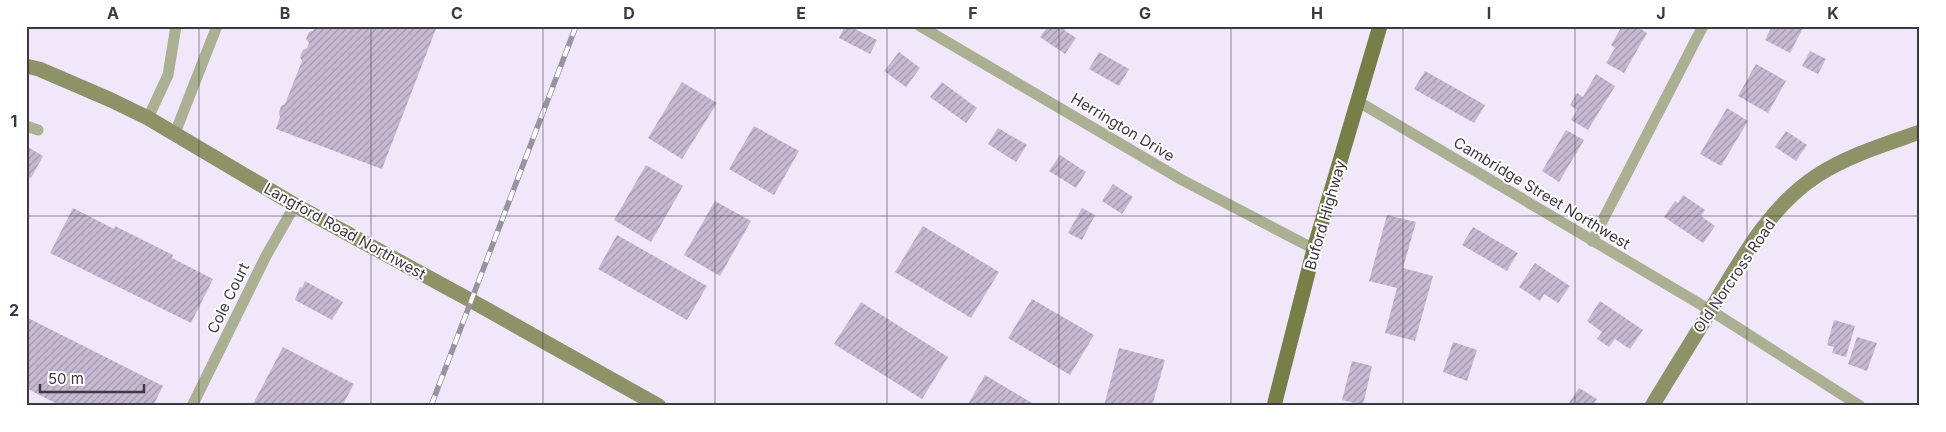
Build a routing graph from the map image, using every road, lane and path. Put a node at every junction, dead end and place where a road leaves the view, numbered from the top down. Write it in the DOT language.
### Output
graph roads {
  1 [pos="176,26"];
  2 [pos="217,26"];
  3 [pos="920,26"];
  4 [pos="1380,26"];
  5 [pos="1703,26"];
  6 [pos="26,66"];
  7 [pos="1359,102"];
  8 [pos="148,118"];
  9 [pos="26,126"];
  10 [pos="38,130"];
  11 [pos="1920,132"];
  12 [pos="175,133"];
  13 [pos="295,205"];
  14 [pos="1592,241"];
  15 [pos="1314,249"];
  16 [pos="1710,310"];
  17 [pos="192,406"];
  18 [pos="659,406"];
  19 [pos="1274,406"];
  20 [pos="1652,406"];
  21 [pos="1860,406"];
  1 -- 8 [label="street"];
  2 -- 12 [label="street"];
  3 -- 15 [label="street, Herrington Drive"];
  4 -- 7 [label="main road, Buford Highway"];
  5 -- 14 [label="street"];
  6 -- 8 [label="street, Langford Road Northwest"];
  7 -- 14 [label="street, Cambridge Street Northwest"];
  7 -- 15 [label="main road, Buford Highway"];
  8 -- 12 [label="street, Langford Road Northwest"];
  9 -- 10 [label="street"];
  11 -- 16 [label="street, Old Norcross Road"];
  12 -- 13 [label="street, Langford Road Northwest"];
  13 -- 17 [label="street, Cole Court"];
  13 -- 18 [label="street, Langford Road Northwest"];
  14 -- 16 [label="street, Cambridge Street Northwest"];
  15 -- 19 [label="main road, Buford Highway"];
  16 -- 20 [label="street, Old Norcross Road"];
  16 -- 21 [label="street, Cambridge Street Northwest"];
}
